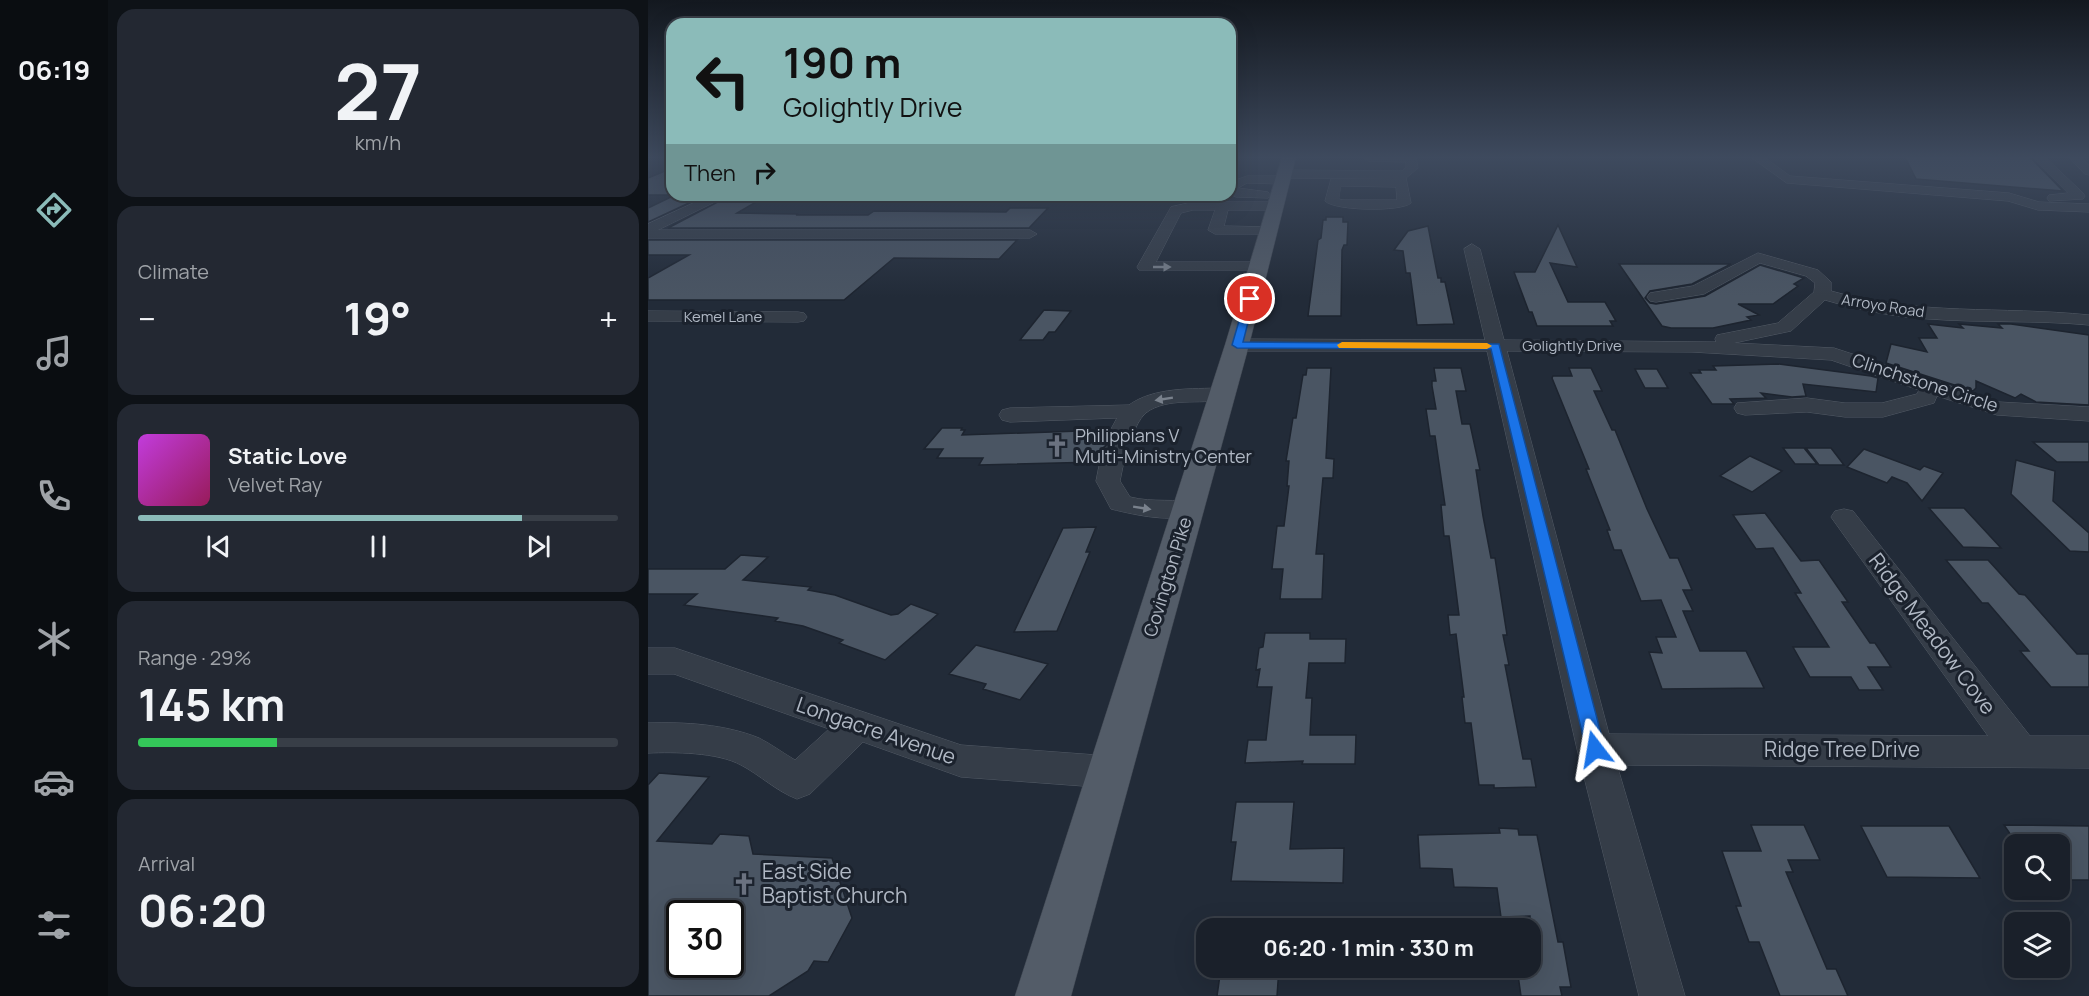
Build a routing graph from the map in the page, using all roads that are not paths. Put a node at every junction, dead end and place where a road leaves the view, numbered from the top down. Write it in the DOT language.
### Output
graph roads {
  1 [pos="705,203"];
  2 [pos="1230,203"];
  3 [pos="1252,203"];
  4 [pos="1275,203"];
  5 [pos="1367,203"];
  6 [pos="1403,203"];
  7 [pos="2029,203"];
  8 [pos="1224,206"];
  9 [pos="2089,208"];
  10 [pos="648,232"];
  11 [pos="1030,234"];
  12 [pos="1472,249"];
  13 [pos="1258,267"];
  14 [pos="1822,294"];
  15 [pos="1656,297"];
  16 [pos="648,316"];
  17 [pos="798,317"];
  18 [pos="2089,320"];
  19 [pos="1784,327"];
  20 [pos="1237,345"];
  21 [pos="1495,346"];
  22 [pos="1692,346"];
  23 [pos="1834,354"];
  24 [pos="1930,388"];
  25 [pos="1222,394"];
  26 [pos="1745,408"];
  27 [pos="1134,411"];
  28 [pos="2089,414"];
  29 [pos="1010,415"];
  30 [pos="1188,509"];
  31 [pos="1844,517"];
  32 [pos="648,661"];
  33 [pos="857,725"];
  34 [pos="648,738"];
  35 [pos="1595,749"];
  36 [pos="2020,751"];
  37 [pos="2089,752"];
  38 [pos="1110,772"];
  39 [pos="1043,996"];
  40 [pos="1662,996"];
  1 -- 10 [label="street"];
  2 -- 8 [label="street"];
  3 -- 8 [label="street"];
  4 -- 13 [label="main road, Covington Pike"];
  5 -- 6 [label="street"];
  7 -- 9 [label="street"];
  8 -- 13 [label="street, one-way"];
  10 -- 11 [label="street"];
  12 -- 21 [label="street"];
  13 -- 20 [label="main road, Covington Pike"];
  14 -- 15 [label="street"];
  14 -- 18 [label="street, Arroyo Road"];
  14 -- 19 [label="street, Arroyo Road"];
  16 -- 17 [label="street, Kemel Lane"];
  19 -- 22 [label="street, Arroyo Road"];
  19 -- 23 [label="street, Clinchstone Circle"];
  20 -- 21 [label="street, Golightly Drive"];
  20 -- 25 [label="main road, Covington Pike"];
  21 -- 22 [label="street, Golightly Drive"];
  21 -- 35 [label="street"];
  22 -- 23 [label="street, Clinchstone Circle"];
  23 -- 24 [label="street, Clinchstone Circle"];
  24 -- 26 [label="street"];
  24 -- 28 [label="street, Clinchstone Circle"];
  25 -- 27 [label="street, one-way"];
  25 -- 30 [label="main road, Covington Pike"];
  27 -- 29 [label="street"];
  27 -- 30 [label="street, one-way"];
  30 -- 38 [label="main road, Covington Pike"];
  31 -- 36 [label="street, Ridge Meadow Cove"];
  32 -- 33 [label="street, Longacre Avenue"];
  33 -- 34 [label="street"];
  33 -- 38 [label="street, Longacre Avenue"];
  35 -- 36 [label="street, Ridge Tree Drive"];
  35 -- 40 [label="street"];
  36 -- 37 [label="street, Ridge Tree Drive"];
  38 -- 39 [label="main road, Covington Pike"];
}
